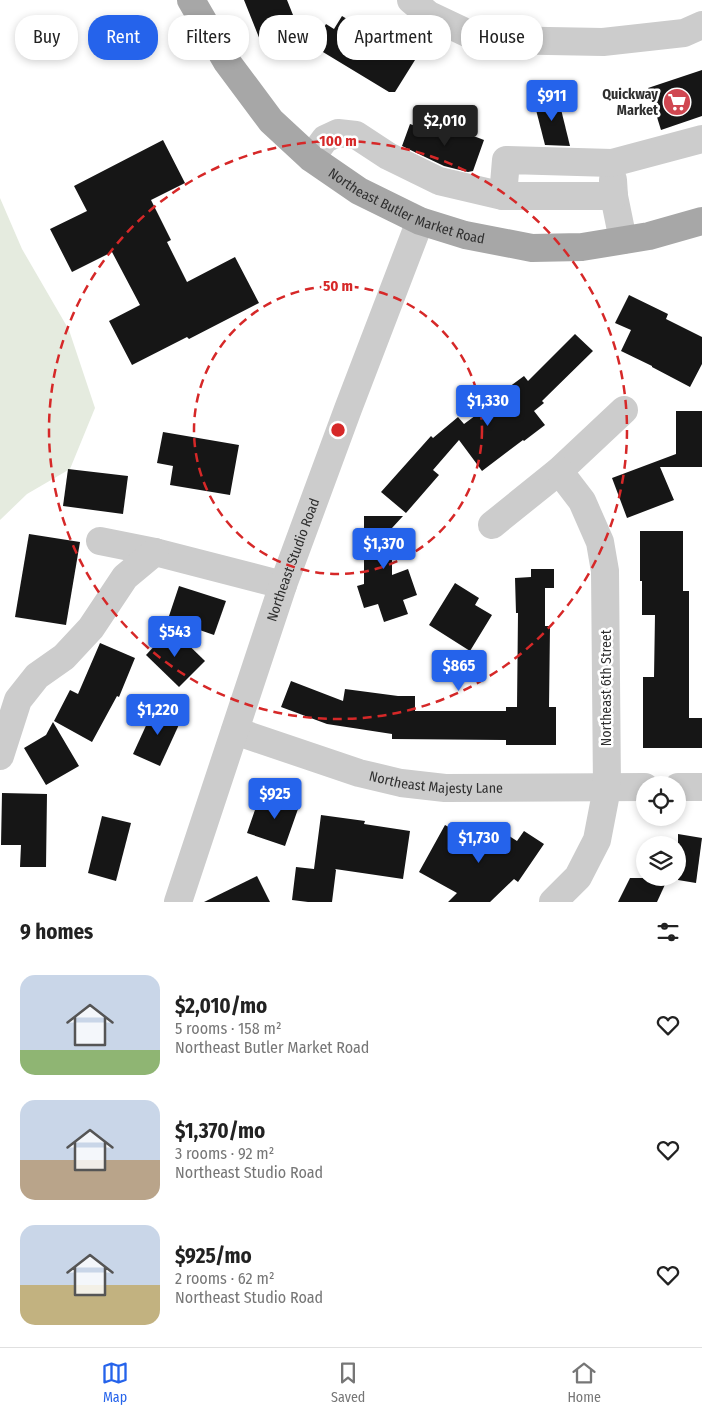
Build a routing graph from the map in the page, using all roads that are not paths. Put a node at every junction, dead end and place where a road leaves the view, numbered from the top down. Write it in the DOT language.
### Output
graph roads {
  1 [pos="191,0"];
  2 [pos="411,0"];
  3 [pos="702,25"];
  4 [pos="702,139"];
  5 [pos="311,158"];
  6 [pos="612,163"];
  7 [pos="503,196"];
  8 [pos="614,196"];
  9 [pos="702,220"];
  10 [pos="420,221"];
  11 [pos="623,240"];
  12 [pos="624,410"];
  13 [pos="559,471"];
  14 [pos="492,525"];
  15 [pos="100,541"];
  16 [pos="155,552"];
  17 [pos="283,585"];
  18 [pos="235,732"];
  19 [pos="0,756"];
  20 [pos="636,787"];
  21 [pos="686,787"];
  22 [pos="702,787"];
  23 [pos="607,788"];
  24 [pos="178,902"];
  25 [pos="553,902"];
  1 -- 5 [label="main road, Northeast Butler Market Road"];
  2 -- 3 [label="street"];
  4 -- 6 [label="street"];
  5 -- 7 [label="street"];
  5 -- 10 [label="main road, Northeast Butler Market Road"];
  6 -- 7 [label="street"];
  6 -- 8 [label="street"];
  7 -- 8 [label="street"];
  8 -- 11 [label="street"];
  9 -- 11 [label="main road, Northeast Butler Market Road"];
  10 -- 11 [label="main road, Northeast Butler Market Road"];
  10 -- 17 [label="street, Northeast Studio Road"];
  12 -- 13 [label="street"];
  13 -- 14 [label="street"];
  13 -- 23 [label="street, Northeast 6th Street"];
  15 -- 16 [label="street"];
  16 -- 17 [label="street"];
  16 -- 19 [label="street"];
  17 -- 18 [label="street, Northeast Studio Road"];
  18 -- 23 [label="street, Northeast Majesty Lane"];
  18 -- 24 [label="street, Northeast Studio Road"];
  20 -- 23 [label="street, Northeast Majesty Lane"];
  21 -- 22 [label="street"];
  23 -- 25 [label="street, Northeast 6th Street"];
}
